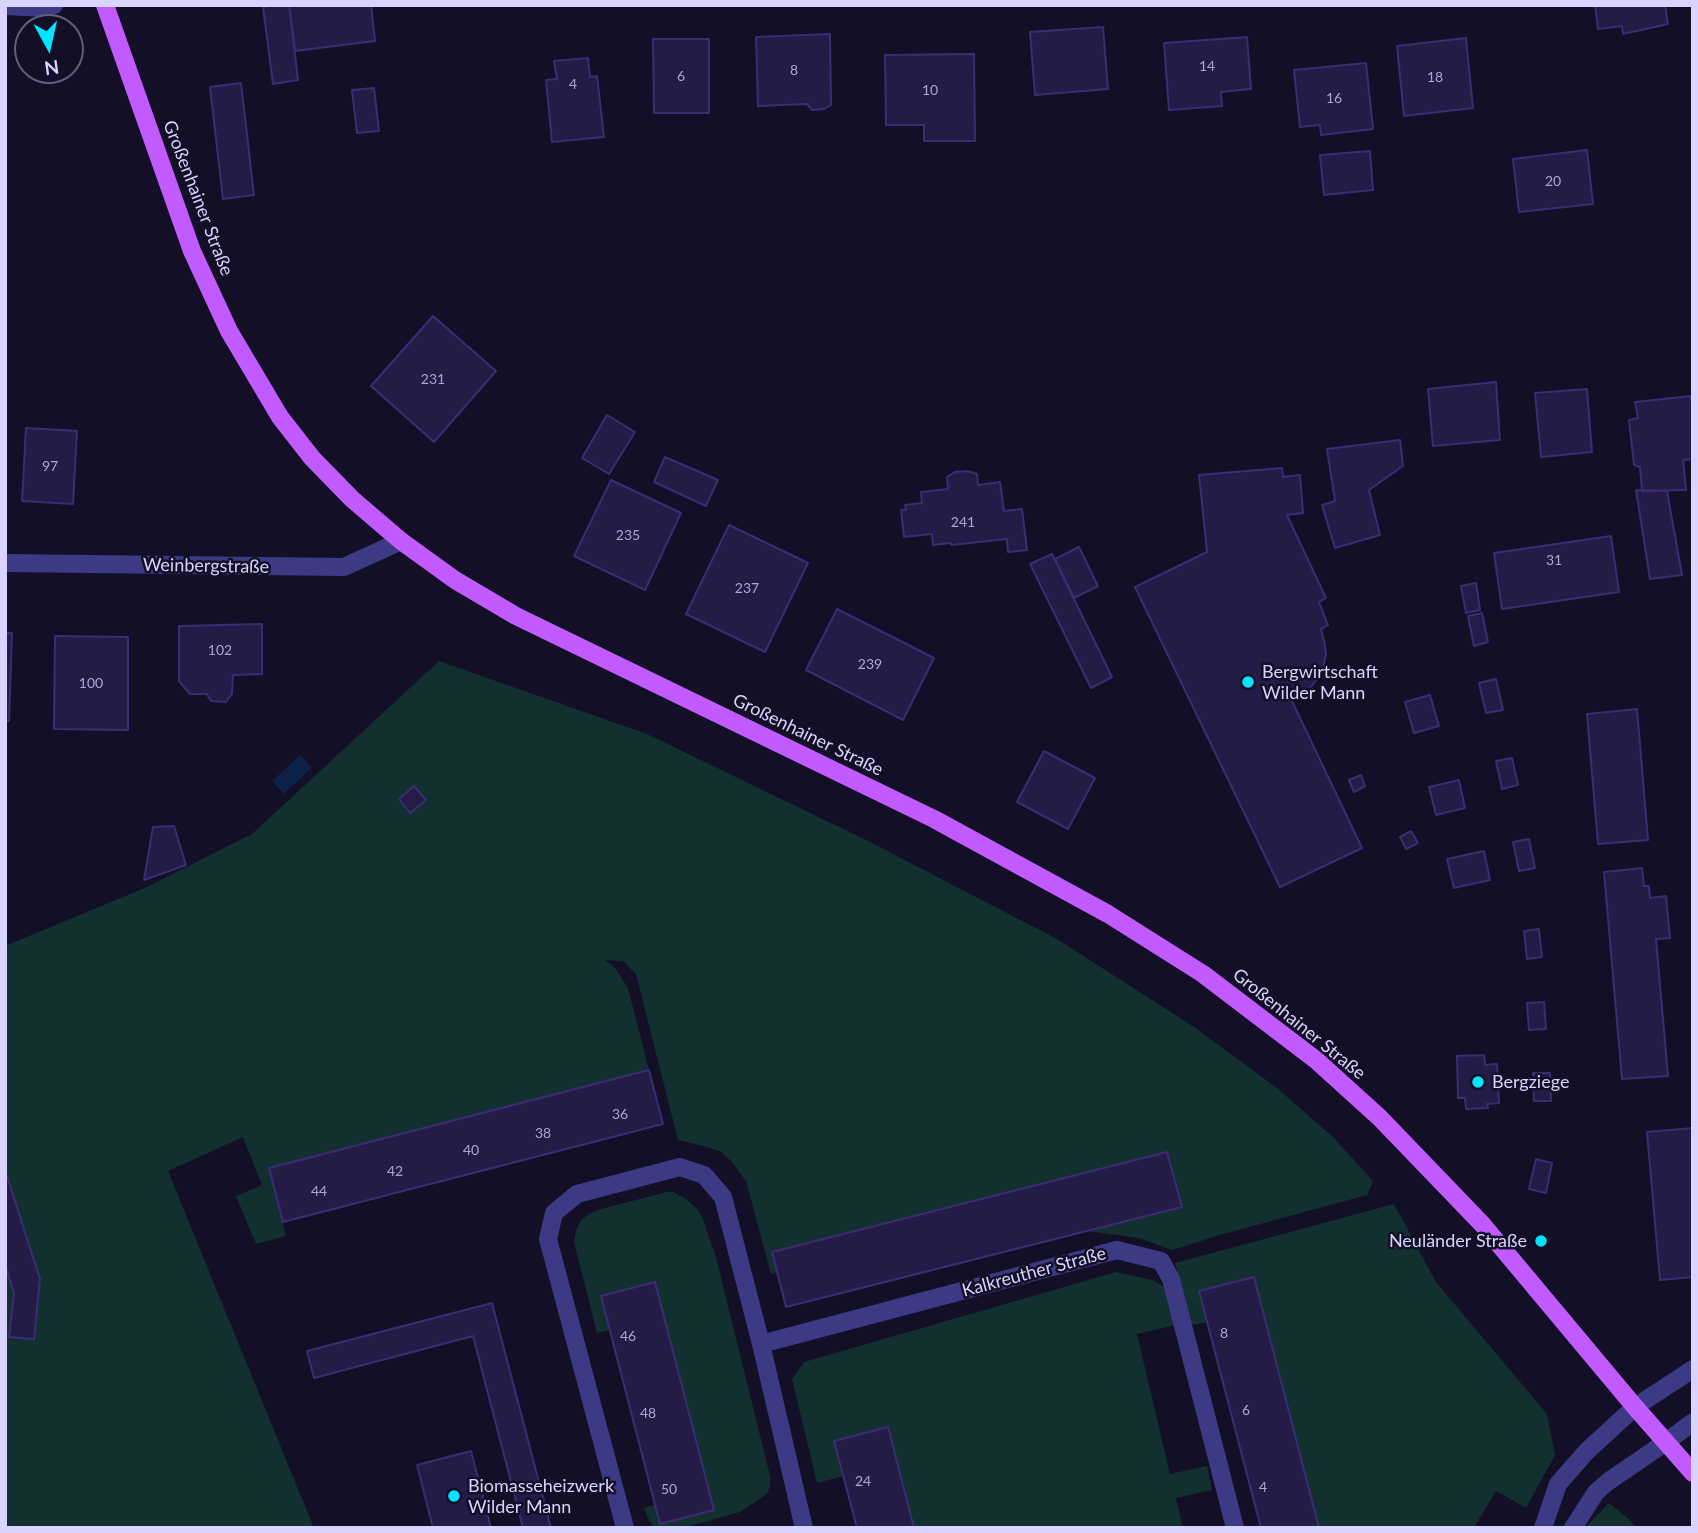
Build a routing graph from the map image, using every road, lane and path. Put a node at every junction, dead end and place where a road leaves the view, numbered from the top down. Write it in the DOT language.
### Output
graph roads {
  1 [pos="54,5"];
  2 [pos="105,5"];
  3 [pos="5,6"];
  4 [pos="401,541"];
  5 [pos="5,563"];
  6 [pos="761,1344"];
  7 [pos="1693,1369"];
  8 [pos="1635,1407"];
  9 [pos="1693,1422"];
  10 [pos="1666,1442"];
  11 [pos="1693,1473"];
  12 [pos="625,1528"];
  13 [pos="804,1528"];
  14 [pos="1235,1528"];
  15 [pos="1543,1528"];
  16 [pos="1573,1528"];
  1 -- 3 [label="street"];
  2 -- 4 [label="main road, Großenhainer Straße"];
  4 -- 5 [label="street, Weinbergstraße"];
  4 -- 8 [label="main road, Großenhainer Straße"];
  6 -- 12 [label="street"];
  6 -- 13 [label="street"];
  6 -- 14 [label="street, Kalkreuther Straße"];
  7 -- 8 [label="street"];
  8 -- 10 [label="main road, Großenhainer Straße"];
  8 -- 15 [label="street"];
  9 -- 10 [label="street"];
  10 -- 11 [label="main road, Großenhainer Straße"];
  10 -- 16 [label="street"];
}
